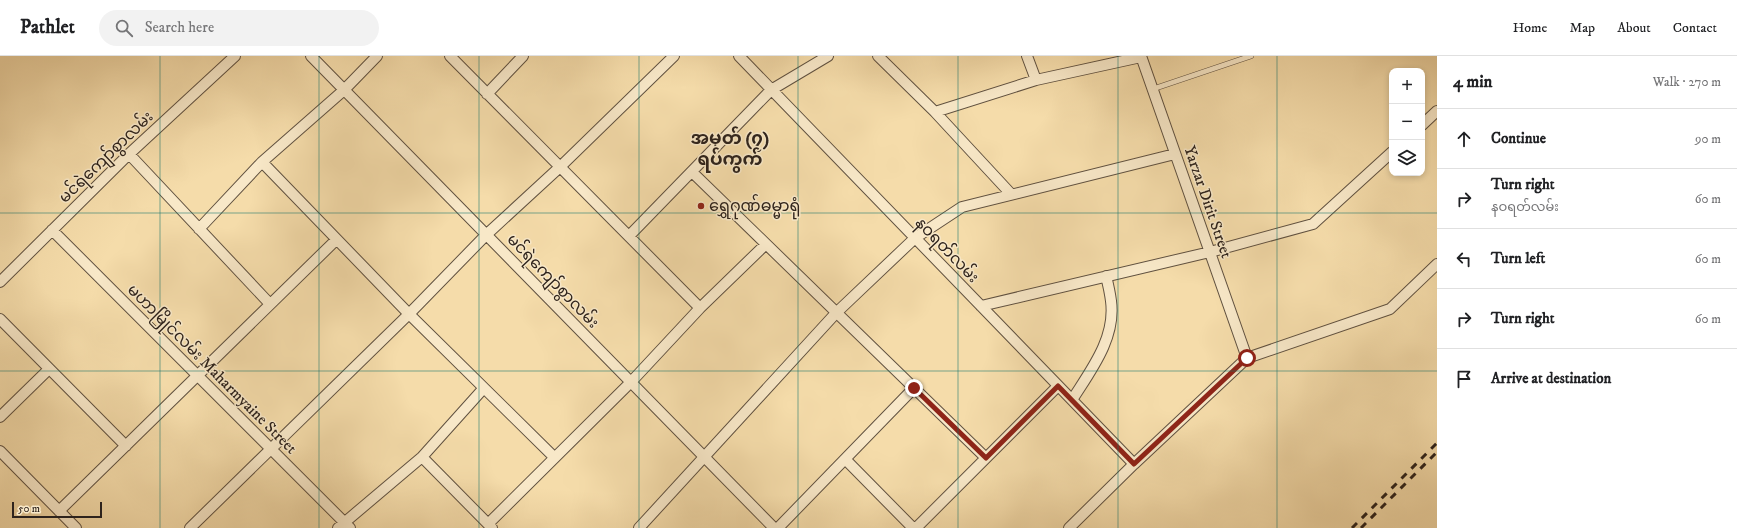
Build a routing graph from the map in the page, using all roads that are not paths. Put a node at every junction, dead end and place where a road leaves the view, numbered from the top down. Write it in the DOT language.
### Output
graph roads {
  1 [pos="235,56"];
  2 [pos="311,56"];
  3 [pos="376,56"];
  4 [pos="450,56"];
  5 [pos="522,56"];
  6 [pos="674,56"];
  7 [pos="739,56"];
  8 [pos="828,56"];
  9 [pos="878,56"];
  10 [pos="1027,56"];
  11 [pos="1251,56"];
  12 [pos="1141,57"];
  13 [pos="1036,80"];
  14 [pos="1153,89"];
  15 [pos="344,90"];
  16 [pos="770,90"];
  17 [pos="487,94"];
  18 [pos="1437,111"];
  19 [pos="935,112"];
  20 [pos="1425,122"];
  21 [pos="129,154"];
  22 [pos="1175,154"];
  23 [pos="1389,155"];
  24 [pos="262,162"];
  25 [pos="561,166"];
  26 [pos="692,172"];
  27 [pos="1011,194"];
  28 [pos="199,229"];
  29 [pos="52,230"];
  30 [pos="486,235"];
  31 [pos="629,236"];
  32 [pos="915,238"];
  33 [pos="336,240"];
  34 [pos="766,244"];
  35 [pos="1210,252"];
  36 [pos="1437,264"];
  37 [pos="1106,276"];
  38 [pos="0,282"];
  39 [pos="270,304"];
  40 [pos="981,306"];
  41 [pos="700,308"];
  42 [pos="836,313"];
  43 [pos="409,314"];
  44 [pos="0,319"];
  45 [pos="1247,358"];
  46 [pos="49,369"];
  47 [pos="197,376"];
  48 [pos="631,382"];
  49 [pos="1058,386"];
  50 [pos="914,388"];
  51 [pos="483,389"];
  52 [pos="1072,400"];
  53 [pos="0,417"];
  54 [pos="126,446"];
  55 [pos="272,450"];
  56 [pos="0,451"];
  57 [pos="422,457"];
  58 [pos="554,457"];
  59 [pos="704,458"];
  60 [pos="986,458"];
  61 [pos="845,459"];
  62 [pos="1134,464"];
  63 [pos="59,511"];
  64 [pos="344,526"];
  65 [pos="490,526"];
  66 [pos="76,528"];
  67 [pos="190,528"];
  68 [pos="639,528"];
  69 [pos="774,528"];
  70 [pos="778,528"];
  71 [pos="913,528"];
  72 [pos="916,528"];
  73 [pos="1069,528"];
  1 -- 21 [label="street, မင်ရဲကျော်စွာလမ်း"];
  2 -- 15 [label="street, မင်ရဲကျော်စွာလမ်း"];
  3 -- 15 [label="street"];
  4 -- 17 [label="street"];
  5 -- 17 [label="street"];
  6 -- 25 [label="street"];
  7 -- 16 [label="street, နဝရတ်လမ်း"];
  8 -- 16 [label="street"];
  9 -- 19 [label="street"];
  10 -- 13 [label="street"];
  11 -- 14 [label="lane"];
  12 -- 13 [label="street"];
  12 -- 14 [label="street, Yarzar Dirit Street"];
  13 -- 19 [label="street"];
  14 -- 22 [label="street, Yarzar Dirit Street"];
  15 -- 24 [label="street"];
  15 -- 30 [label="street, မင်ရဲကျော်စွာလမ်း"];
  16 -- 26 [label="street"];
  16 -- 32 [label="street, နဝရတ်လမ်း"];
  17 -- 25 [label="street"];
  18 -- 20 [label="street"];
  19 -- 27 [label="street"];
  21 -- 28 [label="street"];
  21 -- 29 [label="street, မင်ရဲကျော်စွာလမ်း"];
  22 -- 27 [label="street"];
  22 -- 35 [label="street, Yarzar Dirit Street"];
  23 -- 35 [label="street"];
  24 -- 28 [label="street"];
  24 -- 33 [label="street"];
  25 -- 30 [label="street"];
  25 -- 31 [label="street"];
  26 -- 31 [label="street"];
  26 -- 34 [label="street"];
  27 -- 32 [label="street"];
  28 -- 39 [label="street"];
  29 -- 38 [label="street, မင်ရဲကျော်စွာလမ်း"];
  29 -- 47 [label="street, မဟာမြိုင်လမ်း Maharmyaine Street"];
  30 -- 43 [label="street"];
  30 -- 48 [label="street, မင်ရဲကျော်စွာလမ်း"];
  31 -- 41 [label="street"];
  32 -- 40 [label="street, နဝရတ်လမ်း"];
  32 -- 42 [label="street"];
  33 -- 39 [label="street"];
  33 -- 43 [label="street"];
  34 -- 41 [label="street"];
  34 -- 42 [label="street"];
  35 -- 37 [label="street"];
  35 -- 45 [label="street, Yarzar Dirit Street"];
  36 -- 45 [label="street"];
  37 -- 40 [label="street"];
  37 -- 52 [label="street"];
  39 -- 47 [label="street"];
  40 -- 49 [label="street, နဝရတ်လမ်း"];
  41 -- 48 [label="street"];
  42 -- 50 [label="street"];
  42 -- 59 [label="street"];
  43 -- 51 [label="street"];
  43 -- 55 [label="street"];
  44 -- 46 [label="street"];
  45 -- 62 [label="street"];
  46 -- 53 [label="street"];
  46 -- 54 [label="street"];
  47 -- 54 [label="street"];
  47 -- 55 [label="street, မဟာမြိုင်လမ်း Maharmyaine Street"];
  48 -- 58 [label="street"];
  48 -- 59 [label="street, မင်ရဲကျော်စွာလမ်း"];
  49 -- 52 [label="street, နဝရတ်လမ်း"];
  49 -- 60 [label="street"];
  50 -- 60 [label="street"];
  50 -- 61 [label="street"];
  51 -- 57 [label="street"];
  51 -- 58 [label="street"];
  52 -- 62 [label="street, နဝရတ်လမ်း"];
  54 -- 63 [label="street"];
  55 -- 64 [label="street, မဟာမြိုင်လမ်း Maharmyaine Street"];
  55 -- 67 [label="street"];
  56 -- 63 [label="street"];
  57 -- 64 [label="street"];
  57 -- 65 [label="street"];
  58 -- 65 [label="street"];
  59 -- 68 [label="street"];
  59 -- 69 [label="street, မင်ရဲကျော်စွာလမ်း"];
  60 -- 72 [label="street"];
  61 -- 70 [label="street"];
  61 -- 71 [label="street"];
  62 -- 73 [label="street"];
  63 -- 66 [label="street"];
}
